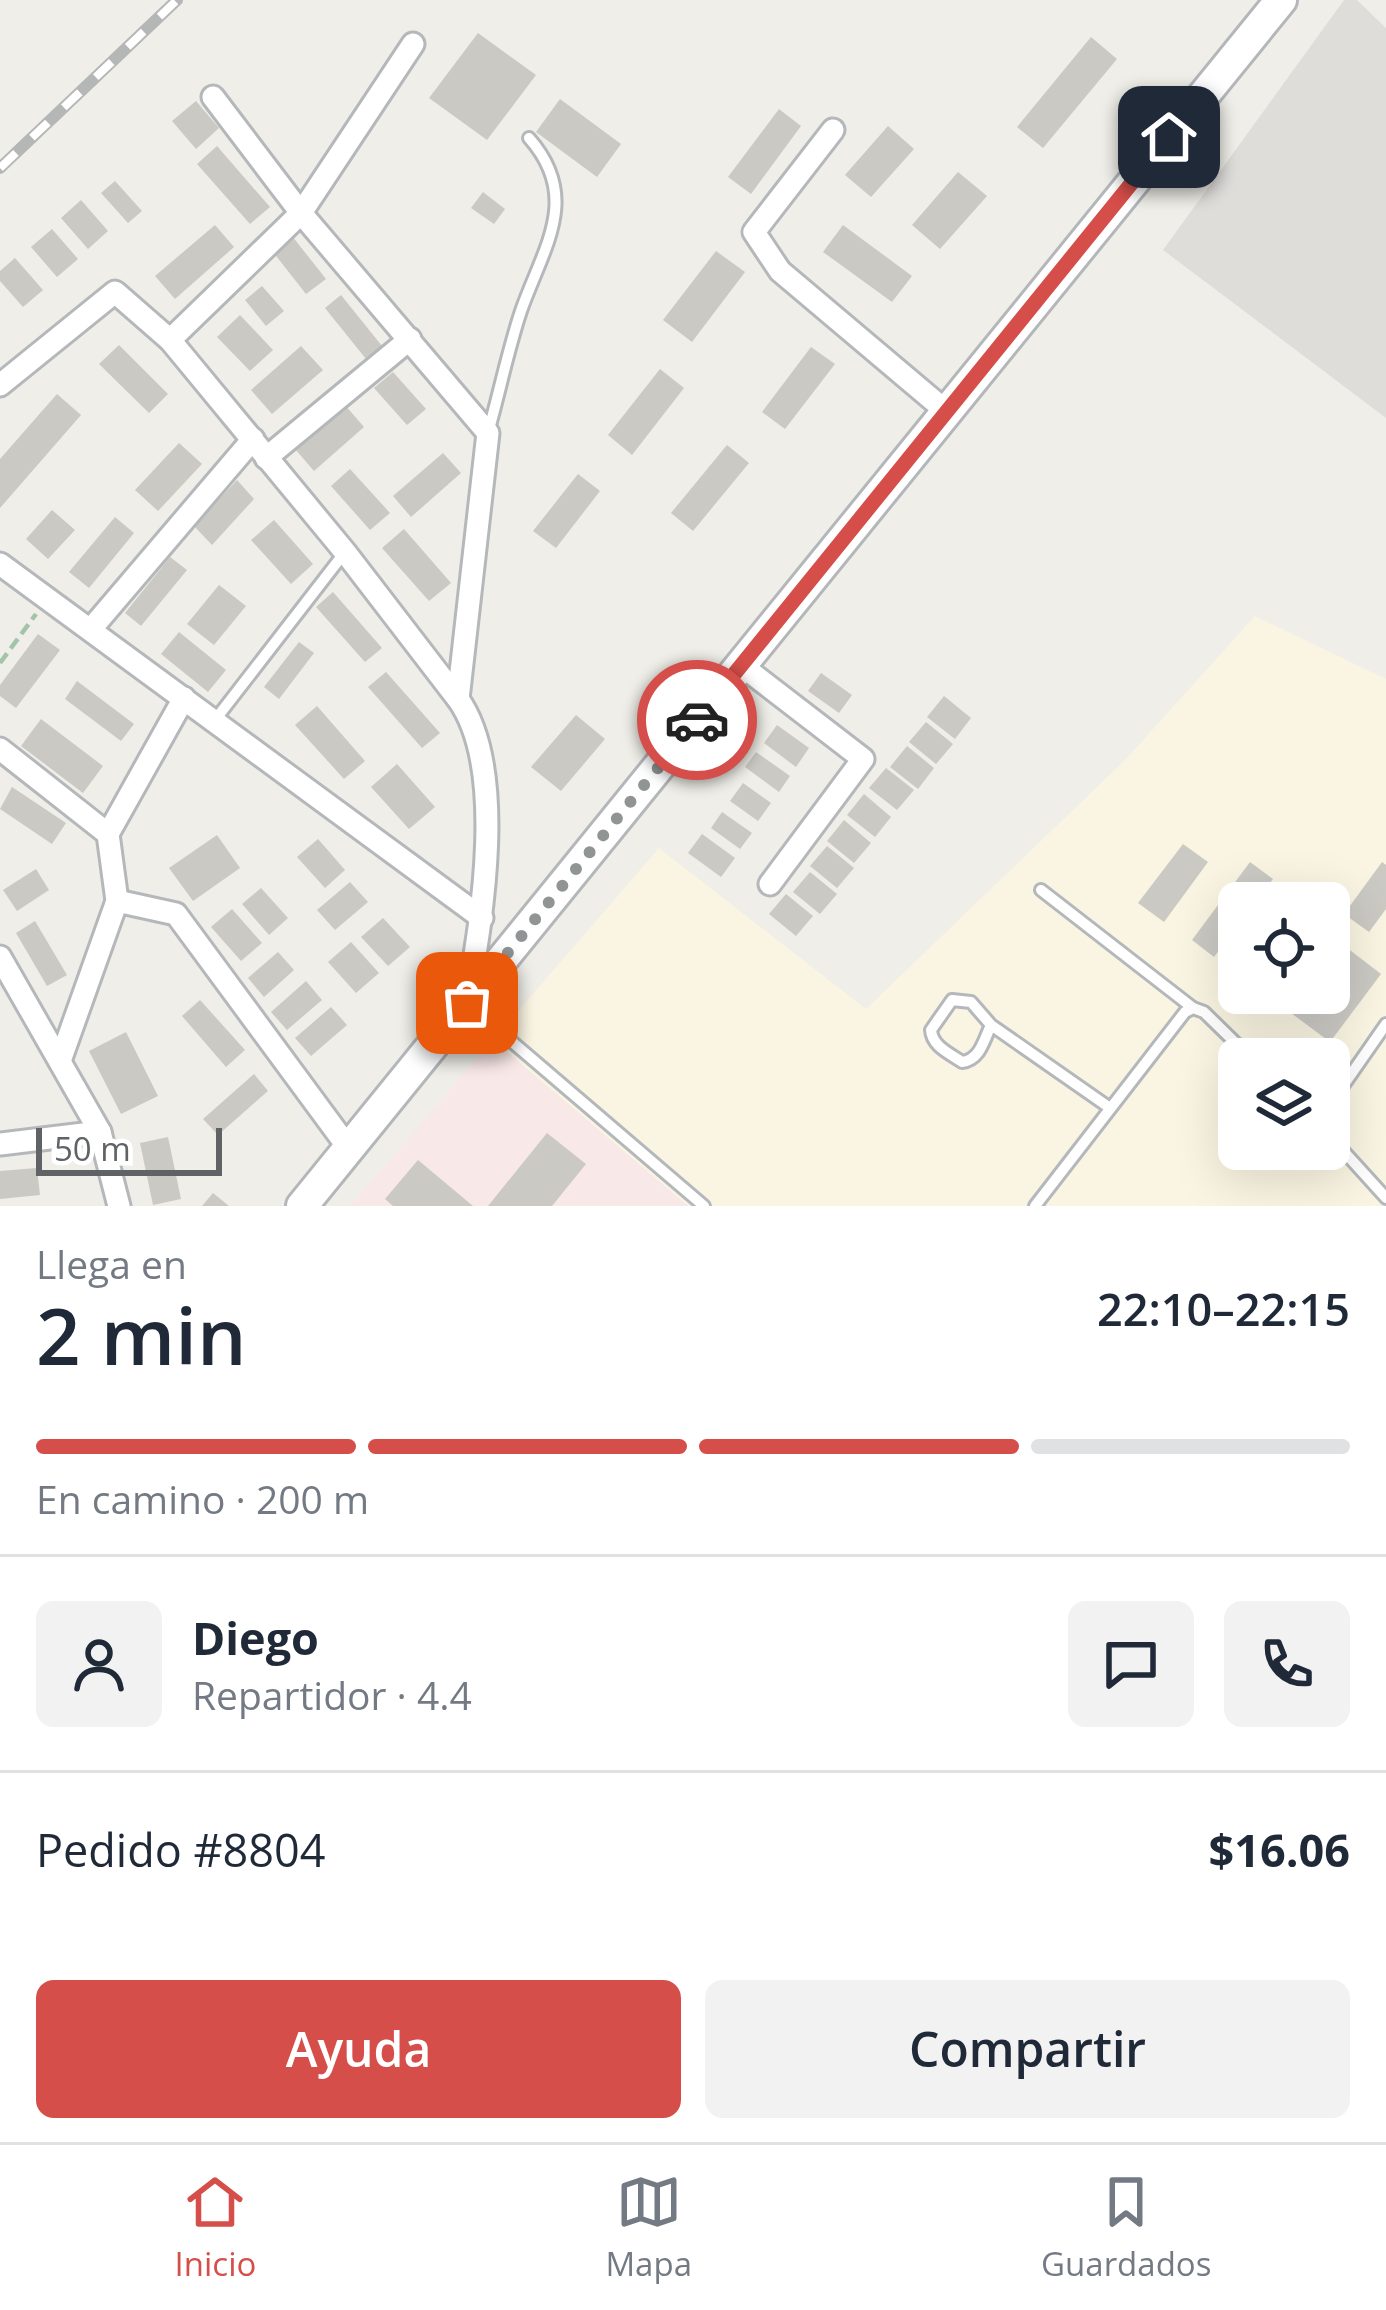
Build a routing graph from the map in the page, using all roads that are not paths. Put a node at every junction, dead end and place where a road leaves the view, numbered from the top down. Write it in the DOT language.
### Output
graph roads {
  1 [pos="1281,0"];
  2 [pos="413,44"];
  3 [pos="213,97"];
  4 [pos="832,130"];
  5 [pos="529,138"];
  6 [pos="302,213"];
  7 [pos="410,339"];
  8 [pos="170,340"];
  9 [pos="0,385"];
  10 [pos="946,412"];
  11 [pos="488,433"];
  12 [pos="253,439"];
  13 [pos="266,458"];
  14 [pos="344,552"];
  15 [pos="0,564"];
  16 [pos="91,629"];
  17 [pos="741,665"];
  18 [pos="184,698"];
  19 [pos="458,699"];
  20 [pos="215,720"];
  21 [pos="0,748"];
  22 [pos="108,834"];
  23 [pos="770,884"];
  24 [pos="1041,890"];
  25 [pos="117,901"];
  26 [pos="482,918"];
  27 [pos="0,957"];
  28 [pos="467,1003"];
  29 [pos="1193,1008"];
  30 [pos="1386,1024"];
  31 [pos="991,1025"];
  32 [pos="1231,1038"];
  33 [pos="60,1061"];
  34 [pos="1350,1076"];
  35 [pos="1110,1108"];
  36 [pos="100,1132"];
  37 [pos="0,1144"];
  38 [pos="350,1150"];
  39 [pos="1350,1159"];
  40 [pos="1386,1198"];
  41 [pos="119,1206"];
  42 [pos="302,1206"];
  43 [pos="704,1206"];
  44 [pos="1035,1206"];
  1 -- 10 [label="main road"];
  2 -- 6 [label="street"];
  3 -- 6 [label="street"];
  4 -- 10 [label="street"];
  5 -- 11 [label="lane"];
  6 -- 7 [label="street"];
  6 -- 8 [label="street"];
  7 -- 11 [label="street"];
  7 -- 13 [label="street"];
  8 -- 9 [label="street"];
  8 -- 12 [label="street"];
  10 -- 17 [label="main road"];
  11 -- 19 [label="street"];
  12 -- 13 [label="street"];
  12 -- 16 [label="street"];
  13 -- 14 [label="street"];
  14 -- 19 [label="street"];
  14 -- 20 [label="lane"];
  15 -- 16 [label="street"];
  16 -- 18 [label="street"];
  17 -- 23 [label="street"];
  17 -- 28 [label="main road"];
  18 -- 20 [label="street"];
  18 -- 22 [label="street"];
  19 -- 26 [label="street"];
  20 -- 26 [label="street"];
  21 -- 22 [label="street"];
  22 -- 25 [label="street"];
  24 -- 29 [label="lane"];
  25 -- 33 [label="street"];
  25 -- 38 [label="street"];
  26 -- 28 [label="street"];
  27 -- 33 [label="street"];
  28 -- 38 [label="main road"];
  28 -- 43 [label="lane"];
  29 -- 32 [label="lane"];
  29 -- 35 [label="lane"];
  30 -- 34 [label="lane"];
  31 -- 31 [label="lane"];
  31 -- 35 [label="lane"];
  33 -- 36 [label="street"];
  35 -- 44 [label="lane"];
  36 -- 37 [label="street"];
  36 -- 41 [label="street"];
  38 -- 42 [label="main road"];
  39 -- 40 [label="lane"];
}
